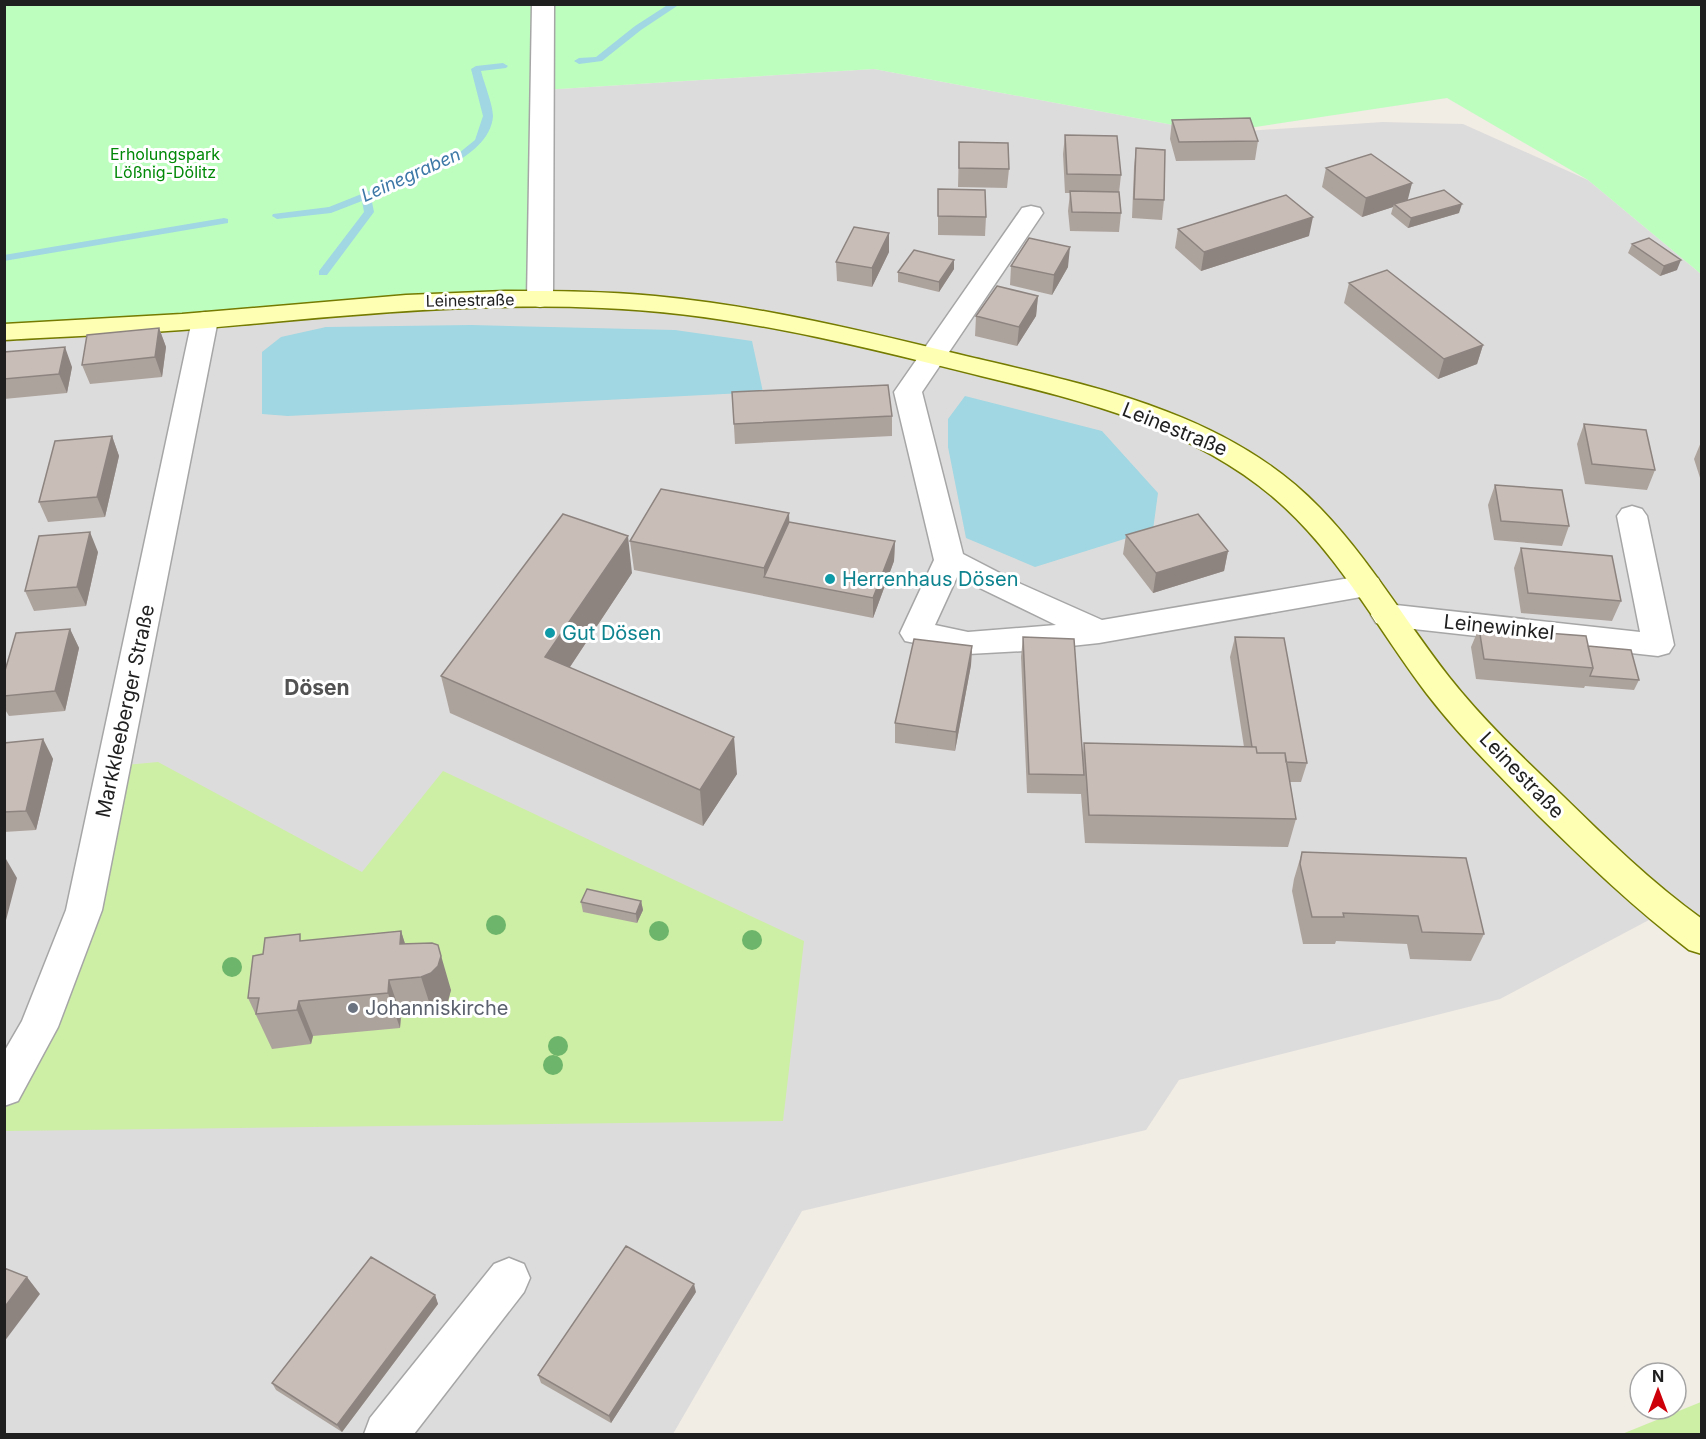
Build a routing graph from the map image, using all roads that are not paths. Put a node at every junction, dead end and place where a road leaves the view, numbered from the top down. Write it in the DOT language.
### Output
graph roads {
  1 [pos="543,4"];
  2 [pos="1031,213"];
  3 [pos="540,299"];
  4 [pos="205,320"];
  5 [pos="4,332"];
  6 [pos="932,356"];
  7 [pos="1632,516"];
  8 [pos="949,560"];
  9 [pos="1367,586"];
  10 [pos="1387,615"];
  11 [pos="1099,632"];
  12 [pos="1701,939"];
  13 [pos="4,1089"];
  14 [pos="509,1278"];
  15 [pos="386,1434"];
  1 -- 3 [label="street"];
  2 -- 6 [label="street"];
  3 -- 4 [label="main road, Leinestraße"];
  3 -- 6 [label="main road, Leinestraße"];
  4 -- 5 [label="main road, Leinestraße"];
  4 -- 13 [label="street, Markkleeberger Straße"];
  6 -- 8 [label="street"];
  6 -- 9 [label="main road, Leinestraße"];
  7 -- 10 [label="street, Leinewinkel"];
  8 -- 11 [label="street"];
  8 -- 11 [label="street"];
  9 -- 10 [label="main road, Leinestraße"];
  9 -- 11 [label="street"];
  10 -- 12 [label="main road, Leinestraße"];
  14 -- 15 [label="street"];
}
